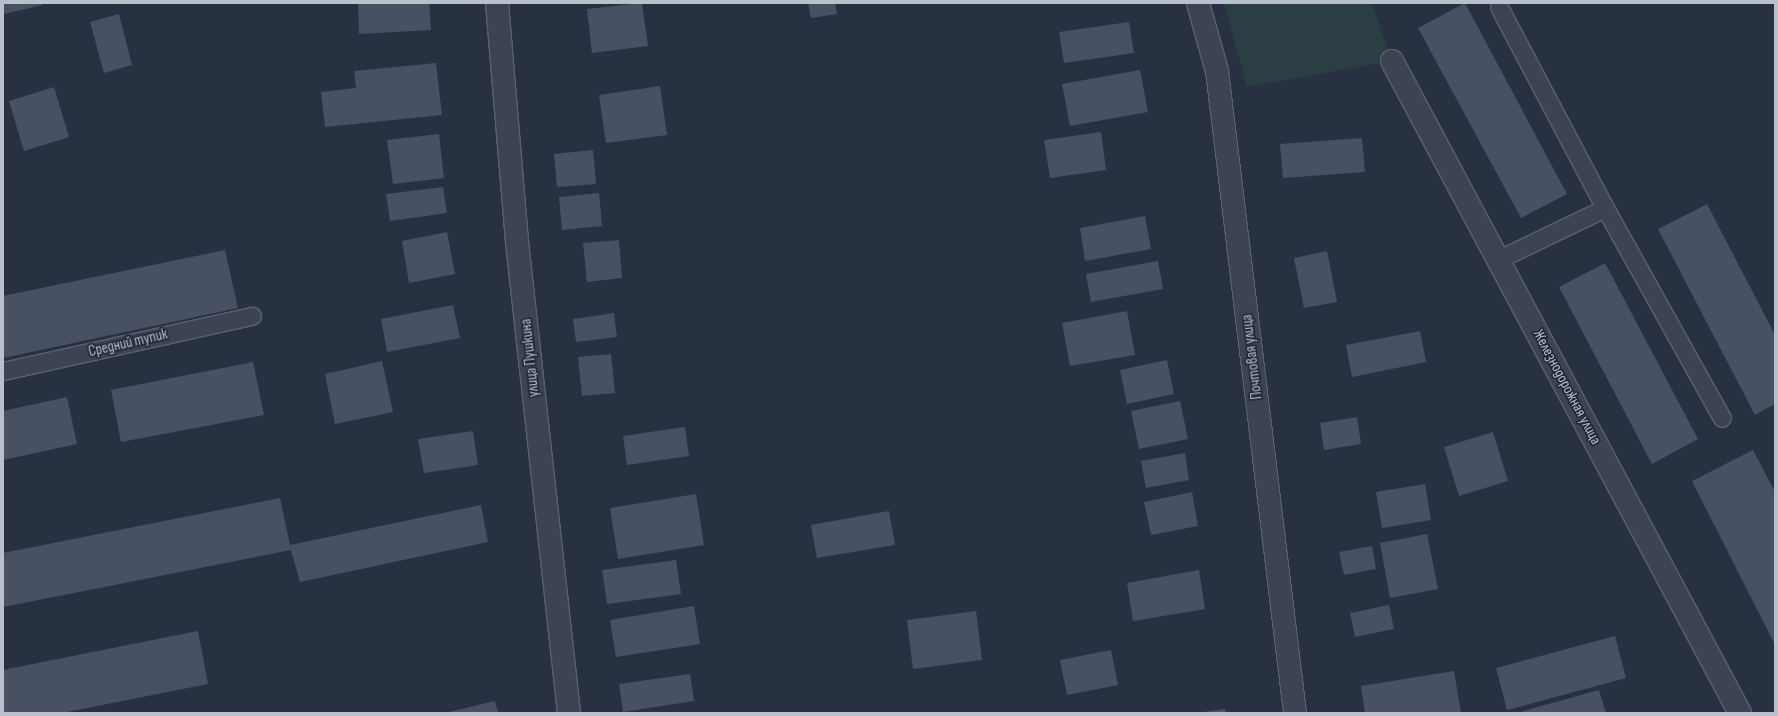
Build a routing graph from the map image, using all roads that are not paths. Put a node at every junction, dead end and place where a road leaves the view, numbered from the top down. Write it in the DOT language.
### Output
graph roads {
  1 [pos="497,3"];
  2 [pos="1198,3"];
  3 [pos="1499,7"];
  4 [pos="1392,61"];
  5 [pos="1605,208"];
  6 [pos="1499,259"];
  7 [pos="252,316"];
  8 [pos="3,371"];
  9 [pos="1722,418"];
  10 [pos="569,713"];
  11 [pos="1295,713"];
  12 [pos="1740,713"];
  1 -- 10 [label="street, улица Пушкина"];
  2 -- 11 [label="street, Почтовая улица"];
  3 -- 5 [label="lane"];
  4 -- 6 [label="street, Железнодорожная улица"];
  5 -- 6 [label="lane"];
  5 -- 9 [label="lane"];
  6 -- 12 [label="street, Железнодорожная улица"];
  7 -- 8 [label="lane, Средний тупик"];
}
